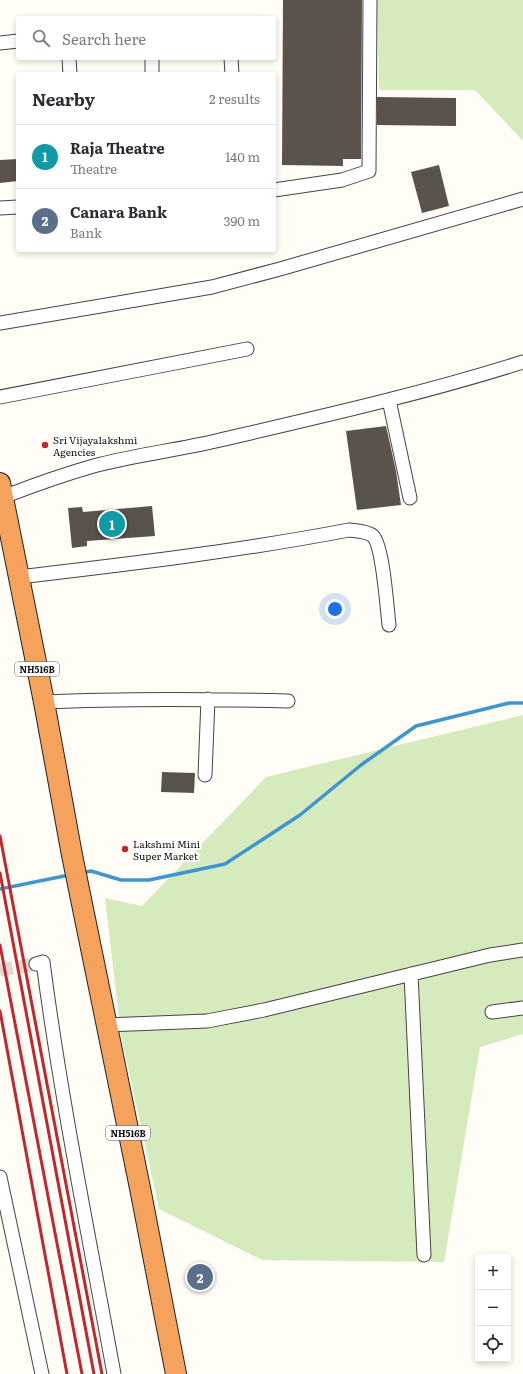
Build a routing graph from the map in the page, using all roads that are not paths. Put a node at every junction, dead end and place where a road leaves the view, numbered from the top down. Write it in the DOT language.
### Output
graph roads {
  1 [pos="370,0"];
  2 [pos="16,41"];
  3 [pos="0,43"];
  4 [pos="69,60"];
  5 [pos="152,60"];
  6 [pos="231,60"];
  7 [pos="70,72"];
  8 [pos="152,72"];
  9 [pos="232,72"];
  10 [pos="276,190"];
  11 [pos="523,199"];
  12 [pos="16,207"];
  13 [pos="0,208"];
  14 [pos="0,323"];
  15 [pos="247,349"];
  16 [pos="523,362"];
  17 [pos="0,397"];
  18 [pos="389,400"];
  19 [pos="1,490"];
  20 [pos="410,498"];
  21 [pos="19,577"];
  22 [pos="389,625"];
  23 [pos="208,699"];
  24 [pos="288,701"];
  25 [pos="44,702"];
  26 [pos="205,775"];
  27 [pos="523,950"];
  28 [pos="36,964"];
  29 [pos="411,974"];
  30 [pos="523,1008"];
  31 [pos="492,1012"];
  32 [pos="106,1025"];
  33 [pos="0,1177"];
  34 [pos="424,1255"];
  35 [pos="42,1374"];
  36 [pos="114,1374"];
  37 [pos="176,1374"];
  1 -- 10 [label="street"];
  2 -- 3 [label="street"];
  4 -- 7 [label="street"];
  5 -- 8 [label="street"];
  6 -- 9 [label="street"];
  11 -- 14 [label="street"];
  12 -- 13 [label="street"];
  15 -- 17 [label="street"];
  16 -- 18 [label="street"];
  18 -- 19 [label="street"];
  18 -- 20 [label="street"];
  19 -- 21 [label="highway, NH516B"];
  21 -- 22 [label="street"];
  21 -- 25 [label="highway, NH516B"];
  23 -- 24 [label="street"];
  23 -- 25 [label="street"];
  23 -- 26 [label="street"];
  25 -- 32 [label="highway, NH516B"];
  27 -- 29 [label="street"];
  28 -- 36 [label="street"];
  29 -- 32 [label="street"];
  29 -- 34 [label="street"];
  30 -- 31 [label="street"];
  32 -- 37 [label="highway, NH516B"];
  33 -- 35 [label="street"];
}
